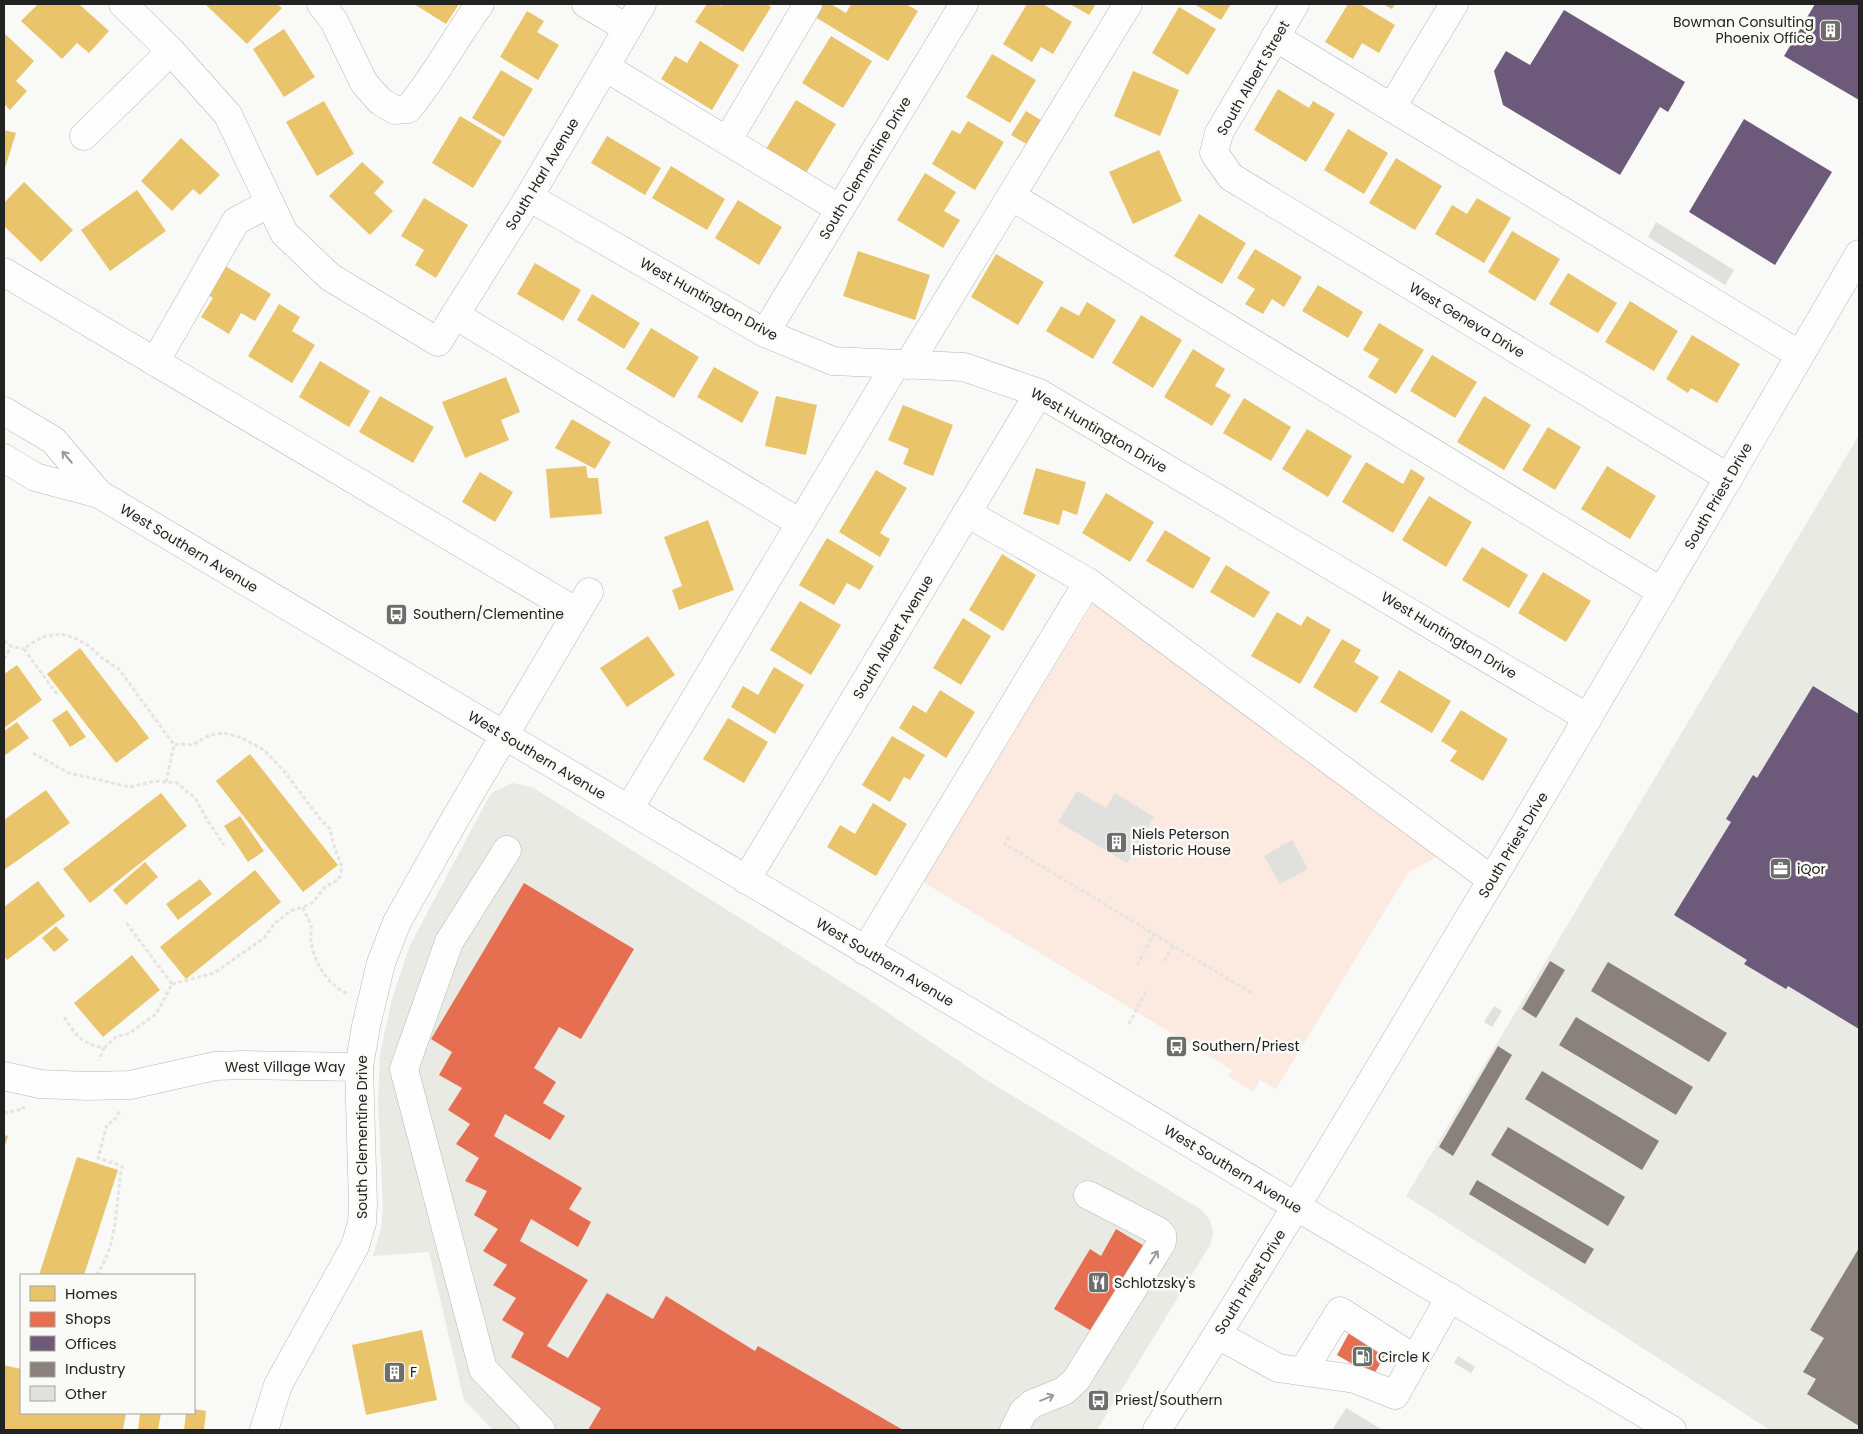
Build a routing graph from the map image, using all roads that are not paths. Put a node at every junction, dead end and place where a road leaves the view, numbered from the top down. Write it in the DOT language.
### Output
graph roads {
  1 [pos="123,4"];
  2 [pos="321,4"];
  3 [pos="480,4"];
  4 [pos="586,4"];
  5 [pos="642,4"];
  6 [pos="808,4"];
  7 [pos="964,4"];
  8 [pos="1128,4"];
  9 [pos="1295,4"];
  10 [pos="1454,4"];
  11 [pos="627,28"];
  12 [pos="1276,37"];
  13 [pos="172,51"];
  14 [pos="605,67"];
  15 [pos="1392,107"];
  16 [pos="84,136"];
  17 [pos="727,141"];
  18 [pos="1214,153"];
  19 [pos="1011,196"];
  20 [pos="529,197"];
  21 [pos="270,203"];
  22 [pos="840,208"];
  23 [pos="1859,254"];
  24 [pos="4,272"];
  25 [pos="455,315"];
  26 [pos="765,333"];
  27 [pos="1800,355"];
  28 [pos="155,362"];
  29 [pos="902,364"];
  30 [pos="1040,393"];
  31 [pos="4,411"];
  32 [pos="4,458"];
  33 [pos="1728,478"];
  34 [pos="99,494"];
  35 [pos="967,513"];
  36 [pos="800,523"];
  37 [pos="1088,582"];
  38 [pos="1662,592"];
  39 [pos="1588,718"];
  40 [pos="503,735"];
  41 [pos="628,810"];
  42 [pos="507,850"];
  43 [pos="746,880"];
  44 [pos="1492,880"];
  45 [pos="865,951"];
  46 [pos="359,1067"];
  47 [pos="4,1076"];
  48 [pos="1088,1195"];
  49 [pos="1297,1207"];
  50 [pos="1450,1298"];
  51 [pos="1218,1335"];
  52 [pos="1415,1359"];
  53 [pos="1303,1371"];
  54 [pos="264,1430"];
  55 [pos="541,1430"];
  56 [pos="1014,1430"];
  57 [pos="1157,1430"];
  58 [pos="1672,1430"];
  1 -- 13 [label="street"];
  2 -- 3 [label="street"];
  4 -- 11 [label="street"];
  5 -- 11 [label="street, South Harl Avenue"];
  6 -- 17 [label="street"];
  7 -- 22 [label="street, South Clementine Drive"];
  8 -- 19 [label="street"];
  9 -- 12 [label="street, South Albert Street"];
  10 -- 15 [label="street"];
  11 -- 14 [label="street, South Harl Avenue"];
  12 -- 15 [label="street"];
  12 -- 18 [label="street, South Albert Street"];
  13 -- 16 [label="street"];
  13 -- 21 [label="street"];
  14 -- 17 [label="street"];
  14 -- 20 [label="street, South Harl Avenue"];
  15 -- 27 [label="street"];
  17 -- 22 [label="street"];
  18 -- 33 [label="street, West Geneva Drive"];
  19 -- 29 [label="street"];
  19 -- 38 [label="street"];
  20 -- 25 [label="street, South Harl Avenue"];
  20 -- 26 [label="street, West Huntington Drive"];
  21 -- 25 [label="street, South Harl Avenue"];
  21 -- 28 [label="street"];
  22 -- 26 [label="street, South Clementine Drive"];
  23 -- 27 [label="street, South Priest Drive"];
  24 -- 28 [label="street"];
  25 -- 36 [label="street"];
  26 -- 29 [label="street, West Huntington Drive"];
  27 -- 33 [label="street, South Priest Drive"];
  28 -- 40 [label="street, South Clementine Drive"];
  29 -- 30 [label="street, West Huntington Drive"];
  29 -- 36 [label="street"];
  30 -- 35 [label="street, South Albert Avenue"];
  30 -- 39 [label="street, West Huntington Drive"];
  34 -- 31 [label="street, West Southern Avenue, one-way"];
  32 -- 34 [label="street, West Southern Avenue"];
  33 -- 38 [label="street, South Priest Drive"];
  34 -- 40 [label="street, West Southern Avenue"];
  35 -- 37 [label="street"];
  35 -- 43 [label="street, South Albert Avenue"];
  36 -- 41 [label="street"];
  37 -- 44 [label="street"];
  37 -- 45 [label="street"];
  38 -- 39 [label="street, South Priest Drive"];
  39 -- 44 [label="street, South Priest Drive"];
  40 -- 41 [label="street, West Southern Avenue"];
  40 -- 46 [label="street, South Clementine Drive"];
  41 -- 43 [label="street, West Southern Avenue"];
  42 -- 55 [label="street"];
  43 -- 45 [label="street, West Southern Avenue"];
  44 -- 49 [label="street, South Priest Drive"];
  45 -- 49 [label="street, West Southern Avenue"];
  46 -- 47 [label="street, West Village Way"];
  46 -- 54 [label="street, South Clementine Drive"];
  56 -- 48 [label="street, one-way"];
  49 -- 50 [label="street, West Southern Avenue"];
  49 -- 51 [label="street, South Priest Drive"];
  50 -- 52 [label="street"];
  50 -- 58 [label="street, West Southern Avenue"];
  51 -- 53 [label="street"];
  51 -- 57 [label="street, South Priest Drive"];
  52 -- 53 [label="street"];
  52 -- 53 [label="street"];
}
